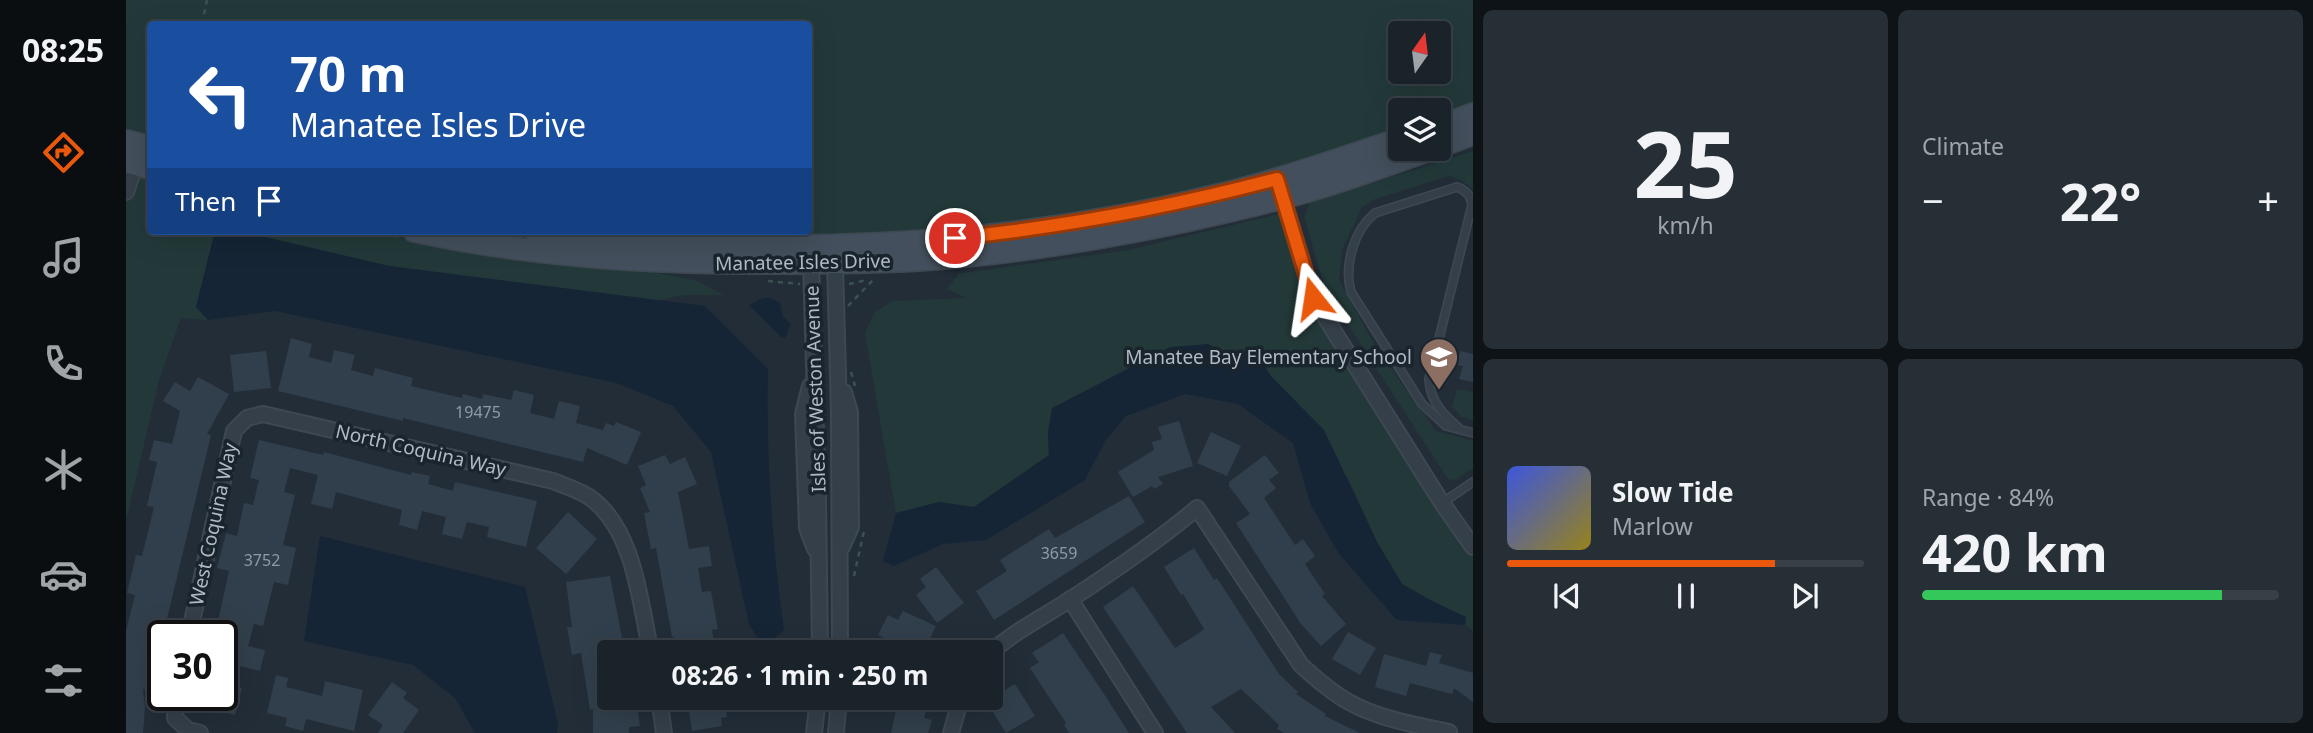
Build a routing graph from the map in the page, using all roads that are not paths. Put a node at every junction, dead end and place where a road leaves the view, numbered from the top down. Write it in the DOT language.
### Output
graph roads {
  1 [pos="1473,114"];
  2 [pos="1451,122"];
  3 [pos="1473,134"];
  4 [pos="1451,142"];
  5 [pos="1388,144"];
  6 [pos="139,154"];
  7 [pos="1397,161"];
  8 [pos="1280,188"];
  9 [pos="126,192"];
  10 [pos="438,235"];
  11 [pos="575,235"];
  12 [pos="816,255"];
  13 [pos="835,263"];
  14 [pos="815,368"];
  15 [pos="838,369"];
  16 [pos="815,413"];
  17 [pos="839,413"];
  18 [pos="247,418"];
  19 [pos="1460,429"];
  20 [pos="1473,433"];
  21 [pos="1473,482"];
  22 [pos="818,501"];
  23 [pos="845,501"];
  24 [pos="1442,503"];
  25 [pos="1473,547"];
  26 [pos="819,557"];
  27 [pos="1070,599"];
  28 [pos="192,620"];
  29 [pos="648,640"];
  30 [pos="820,640"];
  31 [pos="840,640"];
  32 [pos="1003,642"];
  33 [pos="661,710"];
  34 [pos="817,710"];
  35 [pos="838,710"];
  36 [pos="958,710"];
  37 [pos="175,711"];
  38 [pos="1449,732"];
  39 [pos="200,733"];
  40 [pos="664,733"];
  41 [pos="814,733"];
  42 [pos="836,733"];
  43 [pos="951,733"];
  44 [pos="1155,733"];
  1 -- 2 [label="street"];
  3 -- 4 [label="street"];
  5 -- 8 [label="street, Manatee Isles Drive"];
  6 -- 9 [label="street"];
  7 -- 8 [label="street, Manatee Isles Drive"];
  8 -- 12 [label="street, Manatee Isles Drive"];
  8 -- 13 [label="street, Manatee Isles Drive"];
  8 -- 24 [label="street"];
  10 -- 12 [label="street, Manatee Isles Drive"];
  11 -- 12 [label="street, Manatee Isles Drive"];
  12 -- 13 [label="street, Manatee Isles Drive"];
  12 -- 14 [label="street, Isles of Weston Avenue"];
  13 -- 15 [label="street, Isles of Weston Avenue"];
  14 -- 16 [label="street, Isles of Weston Avenue"];
  14 -- 26 [label="street"];
  15 -- 17 [label="street, Isles of Weston Avenue"];
  15 -- 23 [label="street"];
  16 -- 17 [label="street"];
  16 -- 22 [label="street, Isles of Weston Avenue"];
  17 -- 23 [label="street, Isles of Weston Avenue"];
  18 -- 28 [label="street, West Coquina Way"];
  18 -- 29 [label="street, North Coquina Way"];
  19 -- 19 [label="lane"];
  19 -- 20 [label="lane"];
  21 -- 24 [label="lane"];
  22 -- 23 [label="street"];
  22 -- 26 [label="street, Isles of Weston Avenue"];
  23 -- 31 [label="street, Isles of Weston Avenue"];
  24 -- 25 [label="street"];
  26 -- 30 [label="street, Isles of Weston Avenue"];
  27 -- 32 [label="street"];
  27 -- 38 [label="street"];
  27 -- 44 [label="street"];
  33 -- 40 [label="street"];
  34 -- 41 [label="street"];
  35 -- 42 [label="street"];
  36 -- 43 [label="street"];
  37 -- 39 [label="street"];
}
